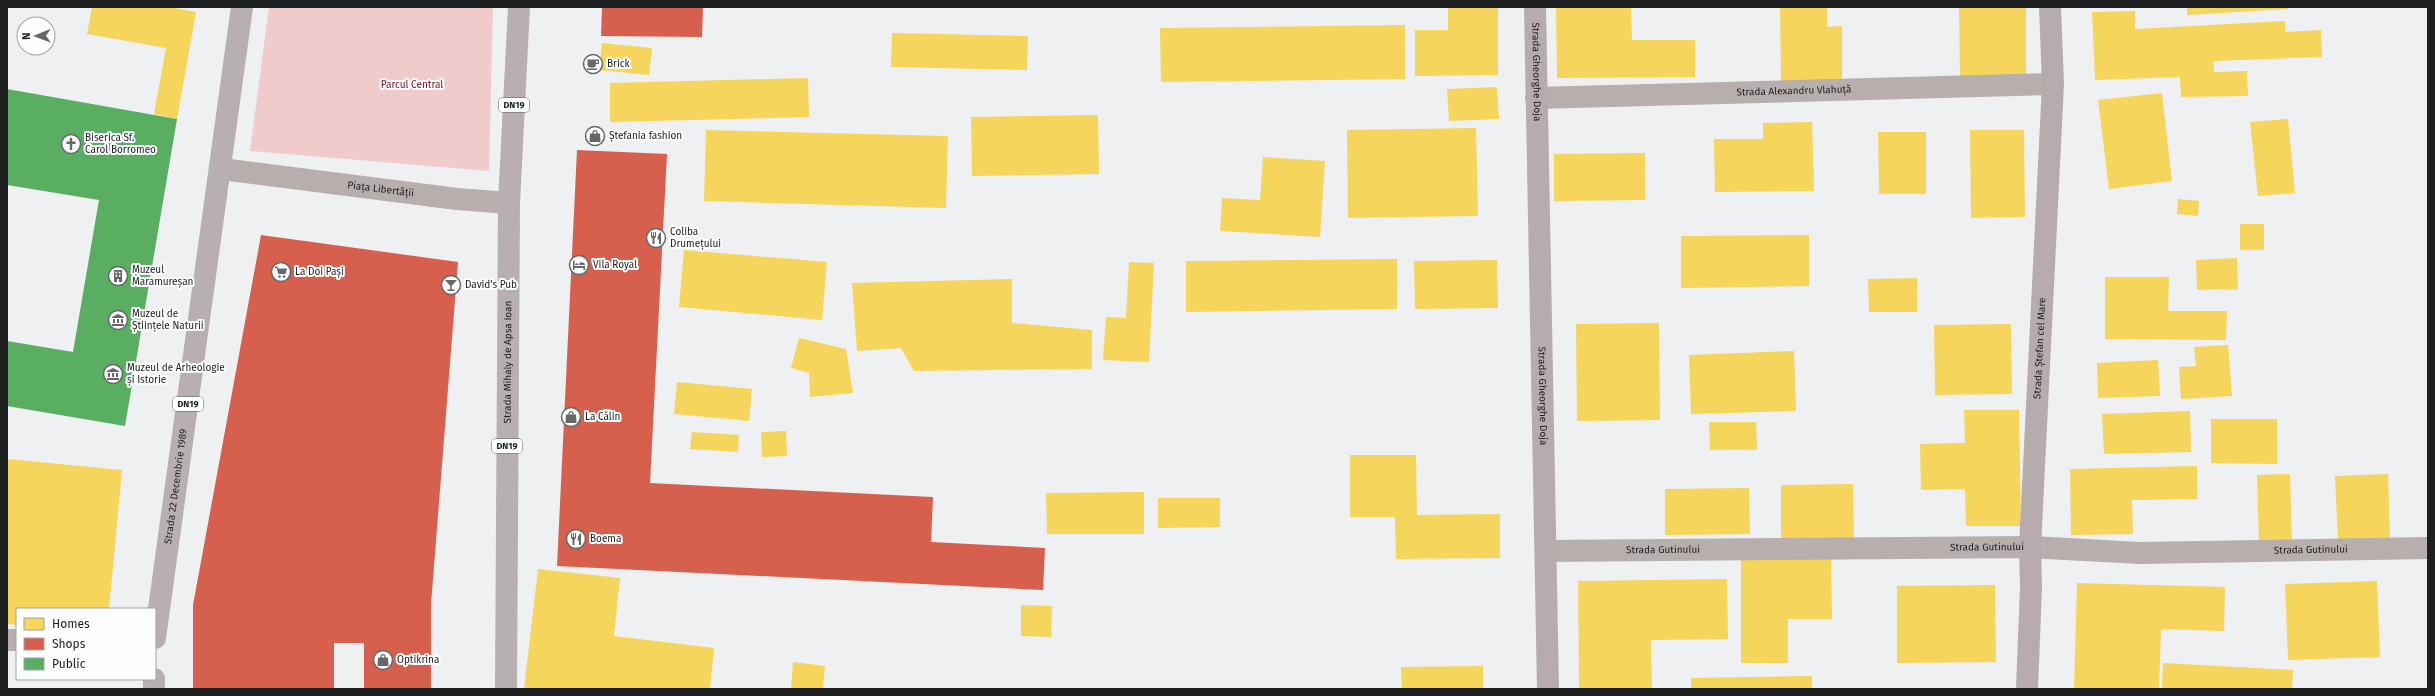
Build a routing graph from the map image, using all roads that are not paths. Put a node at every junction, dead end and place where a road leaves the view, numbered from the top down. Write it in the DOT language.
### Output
graph roads {
  1 [pos="242,7"];
  2 [pos="519,7"];
  3 [pos="1534,7"];
  4 [pos="2050,7"];
  5 [pos="2053,84"];
  6 [pos="1536,98"];
  7 [pos="221,169"];
  8 [pos="509,203"];
  9 [pos="2030,547"];
  10 [pos="2428,548"];
  11 [pos="1546,551"];
  12 [pos="156,631"];
  13 [pos="506,689"];
  14 [pos="1548,689"];
  15 [pos="2027,689"];
  1 -- 7 [label="main road, DN19"];
  2 -- 8 [label="main road, DN19"];
  3 -- 6 [label="main road, Strada Gheorghe Doja"];
  4 -- 5 [label="main road, Strada Ștefan cel Mare"];
  5 -- 6 [label="street, Strada Alexandru Vlahuță"];
  5 -- 9 [label="main road, Strada Ștefan cel Mare"];
  6 -- 11 [label="main road, Strada Gheorghe Doja"];
  7 -- 8 [label="street, Piața Libertății"];
  7 -- 12 [label="main road, Strada 22 Decembrie 1989 / DN19"];
  8 -- 13 [label="main road, Strada Mihaly de Apsa Ioan / DN19"];
  9 -- 10 [label="street, Strada Gutinului"];
  9 -- 11 [label="street, Strada Gutinului"];
  9 -- 15 [label="main road, Strada Ștefan cel Mare"];
  11 -- 14 [label="main road, Strada Gheorghe Doja"];
}
